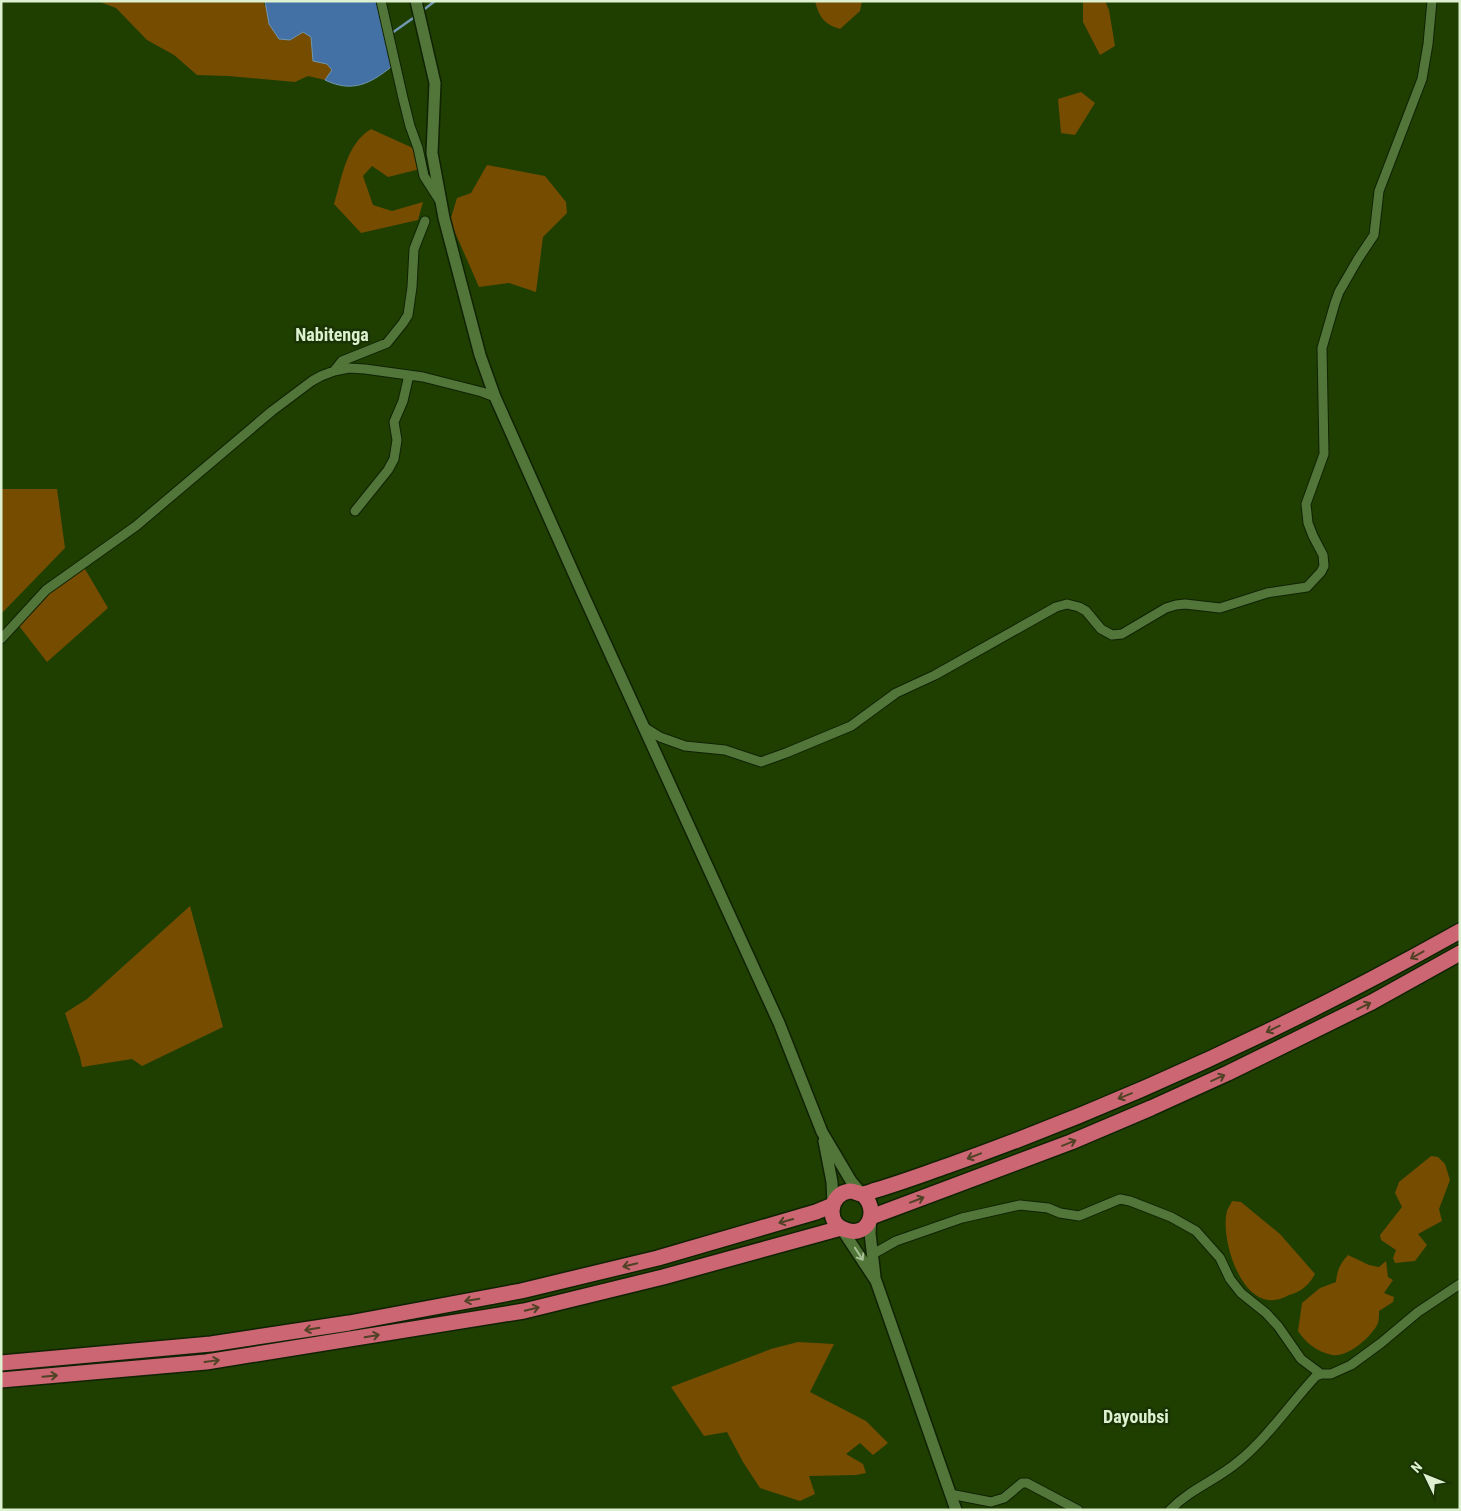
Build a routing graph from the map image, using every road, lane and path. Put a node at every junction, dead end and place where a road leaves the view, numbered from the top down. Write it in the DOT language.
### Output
graph roads {
  1 [pos="381,1"];
  2 [pos="416,1"];
  3 [pos="1432,1"];
  4 [pos="442,205"];
  5 [pos="425,221"];
  6 [pos="334,371"];
  7 [pos="409,375"];
  8 [pos="495,397"];
  9 [pos="355,511"];
  10 [pos="1,639"];
  11 [pos="644,727"];
  12 [pos="1460,931"];
  13 [pos="1460,953"];
  14 [pos="822,1132"];
  15 [pos="862,1194"];
  16 [pos="833,1205"];
  17 [pos="871,1217"];
  18 [pos="841,1228"];
  19 [pos="873,1254"];
  20 [pos="876,1281"];
  21 [pos="1460,1284"];
  22 [pos="1,1363"];
  23 [pos="1321,1374"];
  24 [pos="1,1380"];
  25 [pos="950,1494"];
  26 [pos="956,1510"];
  27 [pos="1078,1510"];
  28 [pos="1170,1510"];
  1 -- 4 [label="street"];
  2 -- 4 [label="street"];
  3 -- 11 [label="street"];
  4 -- 8 [label="street"];
  5 -- 6 [label="street"];
  6 -- 7 [label="street"];
  6 -- 10 [label="street"];
  7 -- 8 [label="street"];
  7 -- 9 [label="street"];
  8 -- 11 [label="street"];
  11 -- 14 [label="street"];
  12 -- 15 [label="highway, one-way"];
  17 -- 13 [label="highway, one-way"];
  14 -- 15 [label="street"];
  14 -- 16 [label="street"];
  15 -- 16 [label="highway"];
  15 -- 17 [label="highway"];
  16 -- 18 [label="highway"];
  16 -- 22 [label="highway, one-way"];
  17 -- 18 [label="highway"];
  17 -- 19 [label="street"];
  18 -- 20 [label="street, one-way"];
  24 -- 18 [label="highway, one-way"];
  19 -- 20 [label="street"];
  19 -- 23 [label="street"];
  20 -- 25 [label="street"];
  21 -- 23 [label="street"];
  23 -- 28 [label="street"];
  25 -- 26 [label="street"];
  25 -- 27 [label="street"];
}
